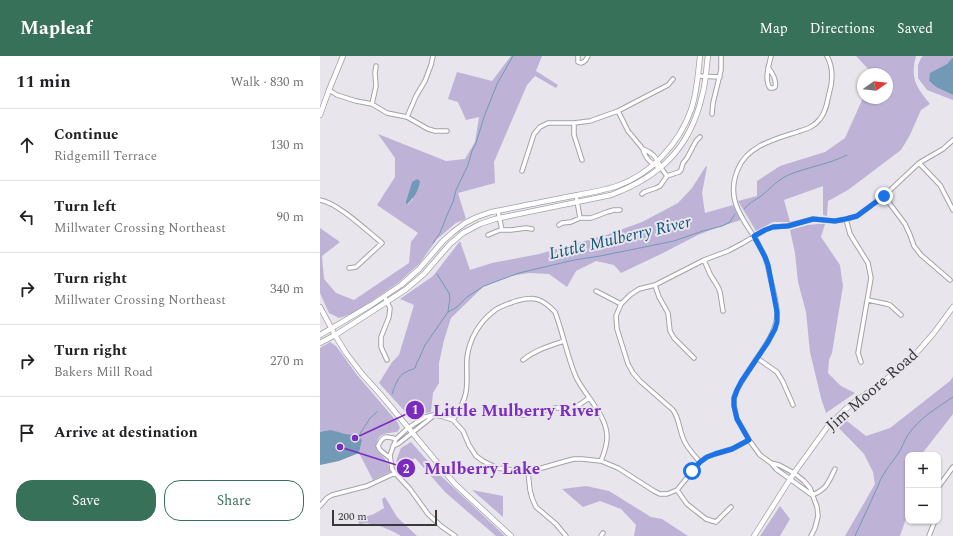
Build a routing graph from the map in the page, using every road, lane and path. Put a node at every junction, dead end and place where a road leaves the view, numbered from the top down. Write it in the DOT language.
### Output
graph roads {
  1 [pos="343,56"];
  2 [pos="433,56"];
  3 [pos="578,56"];
  4 [pos="588,56"];
  5 [pos="700,56"];
  6 [pos="708,56"];
  7 [pos="721,56"];
  8 [pos="771,56"];
  9 [pos="827,56"];
  10 [pos="376,66"];
  11 [pos="768,68"];
  12 [pos="698,76"];
  13 [pos="705,76"];
  14 [pos="720,77"];
  15 [pos="673,79"];
  16 [pos="329,90"];
  17 [pos="372,104"];
  18 [pos="618,111"];
  19 [pos="712,114"];
  20 [pos="320,115"];
  21 [pos="407,117"];
  22 [pos="574,123"];
  23 [pos="447,132"];
  24 [pos="700,136"];
  25 [pos="953,140"];
  26 [pos="643,149"];
  27 [pos="582,160"];
  28 [pos="658,160"];
  29 [pos="919,164"];
  30 [pos="653,165"];
  31 [pos="661,168"];
  32 [pos="522,171"];
  33 [pos="667,176"];
  34 [pos="642,194"];
  35 [pos="576,195"];
  36 [pos="884,196"];
  37 [pos="320,200"];
  38 [pos="578,202"];
  39 [pos="620,210"];
  40 [pos="953,210"];
  41 [pos="498,211"];
  42 [pos="500,218"];
  43 [pos="580,218"];
  44 [pos="846,219"];
  45 [pos="559,226"];
  46 [pos="532,229"];
  47 [pos="502,230"];
  48 [pos="488,235"];
  49 [pos="754,236"];
  50 [pos="704,260"];
  51 [pos="349,268"];
  52 [pos="950,280"];
  53 [pos="655,285"];
  54 [pos="596,291"];
  55 [pos="384,296"];
  56 [pos="868,300"];
  57 [pos="387,302"];
  58 [pos="621,304"];
  59 [pos="320,307"];
  60 [pos="953,307"];
  61 [pos="723,311"];
  62 [pos="900,315"];
  63 [pos="331,329"];
  64 [pos="320,335"];
  65 [pos="335,335"];
  66 [pos="564,341"];
  67 [pos="320,343"];
  68 [pos="694,358"];
  69 [pos="757,358"];
  70 [pos="387,360"];
  71 [pos="523,360"];
  72 [pos="861,362"];
  73 [pos="589,398"];
  74 [pos="793,405"];
  75 [pos="515,415"];
  76 [pos="433,416"];
  77 [pos="453,420"];
  78 [pos="408,428"];
  79 [pos="412,433"];
  80 [pos="396,439"];
  81 [pos="749,440"];
  82 [pos="393,446"];
  83 [pos="390,458"];
  84 [pos="602,461"];
  85 [pos="700,462"];
  86 [pos="772,463"];
  87 [pos="953,467"];
  88 [pos="835,469"];
  89 [pos="528,472"];
  90 [pos="395,473"];
  91 [pos="794,473"];
  92 [pos="790,480"];
  93 [pos="941,483"];
  94 [pos="677,490"];
  95 [pos="812,495"];
  96 [pos="320,506"];
  97 [pos="731,507"];
  98 [pos="934,524"];
  99 [pos="455,536"];
  100 [pos="511,536"];
  101 [pos="566,536"];
  102 [pos="754,536"];
  103 [pos="810,536"];
  104 [pos="929,536"];
  1 -- 16 [label="street"];
  2 -- 21 [label="street"];
  3 -- 4 [label="street"];
  5 -- 12 [label="street"];
  6 -- 13 [label="street"];
  7 -- 14 [label="street"];
  8 -- 11 [label="street"];
  9 -- 49 [label="street"];
  10 -- 17 [label="street"];
  11 -- 11 [label="street"];
  12 -- 13 [label="street"];
  12 -- 28 [label="street"];
  13 -- 14 [label="street"];
  13 -- 31 [label="street"];
  14 -- 19 [label="street"];
  15 -- 18 [label="street"];
  16 -- 17 [label="street"];
  16 -- 20 [label="street"];
  17 -- 21 [label="street"];
  18 -- 22 [label="street"];
  18 -- 26 [label="street"];
  21 -- 23 [label="street"];
  22 -- 27 [label="street"];
  22 -- 32 [label="street"];
  24 -- 33 [label="street"];
  25 -- 29 [label="street"];
  26 -- 28 [label="street"];
  26 -- 30 [label="street"];
  28 -- 30 [label="street"];
  28 -- 31 [label="street"];
  29 -- 36 [label="street"];
  29 -- 40 [label="street"];
  30 -- 31 [label="street"];
  30 -- 35 [label="street"];
  31 -- 33 [label="street"];
  31 -- 38 [label="street"];
  33 -- 34 [label="street"];
  35 -- 38 [label="street"];
  35 -- 41 [label="street"];
  36 -- 44 [label="street"];
  36 -- 52 [label="street"];
  37 -- 51 [label="street"];
  38 -- 42 [label="street"];
  38 -- 43 [label="street"];
  39 -- 43 [label="street"];
  41 -- 42 [label="street"];
  41 -- 55 [label="street"];
  42 -- 47 [label="street"];
  42 -- 57 [label="street"];
  43 -- 45 [label="street"];
  44 -- 49 [label="street"];
  44 -- 56 [label="street"];
  46 -- 47 [label="street"];
  47 -- 48 [label="street"];
  49 -- 50 [label="street"];
  49 -- 69 [label="street"];
  50 -- 53 [label="street"];
  50 -- 61 [label="street"];
  53 -- 58 [label="street"];
  53 -- 68 [label="street"];
  54 -- 58 [label="street"];
  55 -- 57 [label="street"];
  55 -- 63 [label="street"];
  56 -- 62 [label="street"];
  56 -- 72 [label="street"];
  57 -- 65 [label="street"];
  57 -- 70 [label="street"];
  58 -- 85 [label="street"];
  59 -- 63 [label="street"];
  60 -- 91 [label="street, Jim Moore Road"];
  63 -- 64 [label="street"];
  63 -- 65 [label="street"];
  65 -- 67 [label="street"];
  65 -- 78 [label="street"];
  66 -- 71 [label="street"];
  66 -- 73 [label="street"];
  66 -- 77 [label="street"];
  69 -- 74 [label="street"];
  69 -- 81 [label="street"];
  73 -- 75 [label="street"];
  73 -- 84 [label="street"];
  76 -- 77 [label="street"];
  76 -- 78 [label="street"];
  76 -- 79 [label="street"];
  77 -- 89 [label="street"];
  78 -- 79 [label="street"];
  78 -- 80 [label="street"];
  79 -- 82 [label="street"];
  79 -- 100 [label="street"];
  80 -- 82 [label="street"];
  80 -- 83 [label="street"];
  81 -- 85 [label="street"];
  81 -- 86 [label="street"];
  82 -- 83 [label="street"];
  83 -- 90 [label="street"];
  84 -- 89 [label="street"];
  84 -- 94 [label="street"];
  85 -- 94 [label="street"];
  86 -- 91 [label="street"];
  86 -- 92 [label="street"];
  87 -- 93 [label="street"];
  88 -- 95 [label="street"];
  89 -- 101 [label="street"];
  90 -- 96 [label="street"];
  90 -- 99 [label="street"];
  91 -- 92 [label="street, Jim Moore Road"];
  91 -- 95 [label="street"];
  92 -- 95 [label="street"];
  92 -- 102 [label="street, Jim Moore Road"];
  94 -- 97 [label="street"];
  95 -- 103 [label="street"];
  98 -- 104 [label="street"];
}
